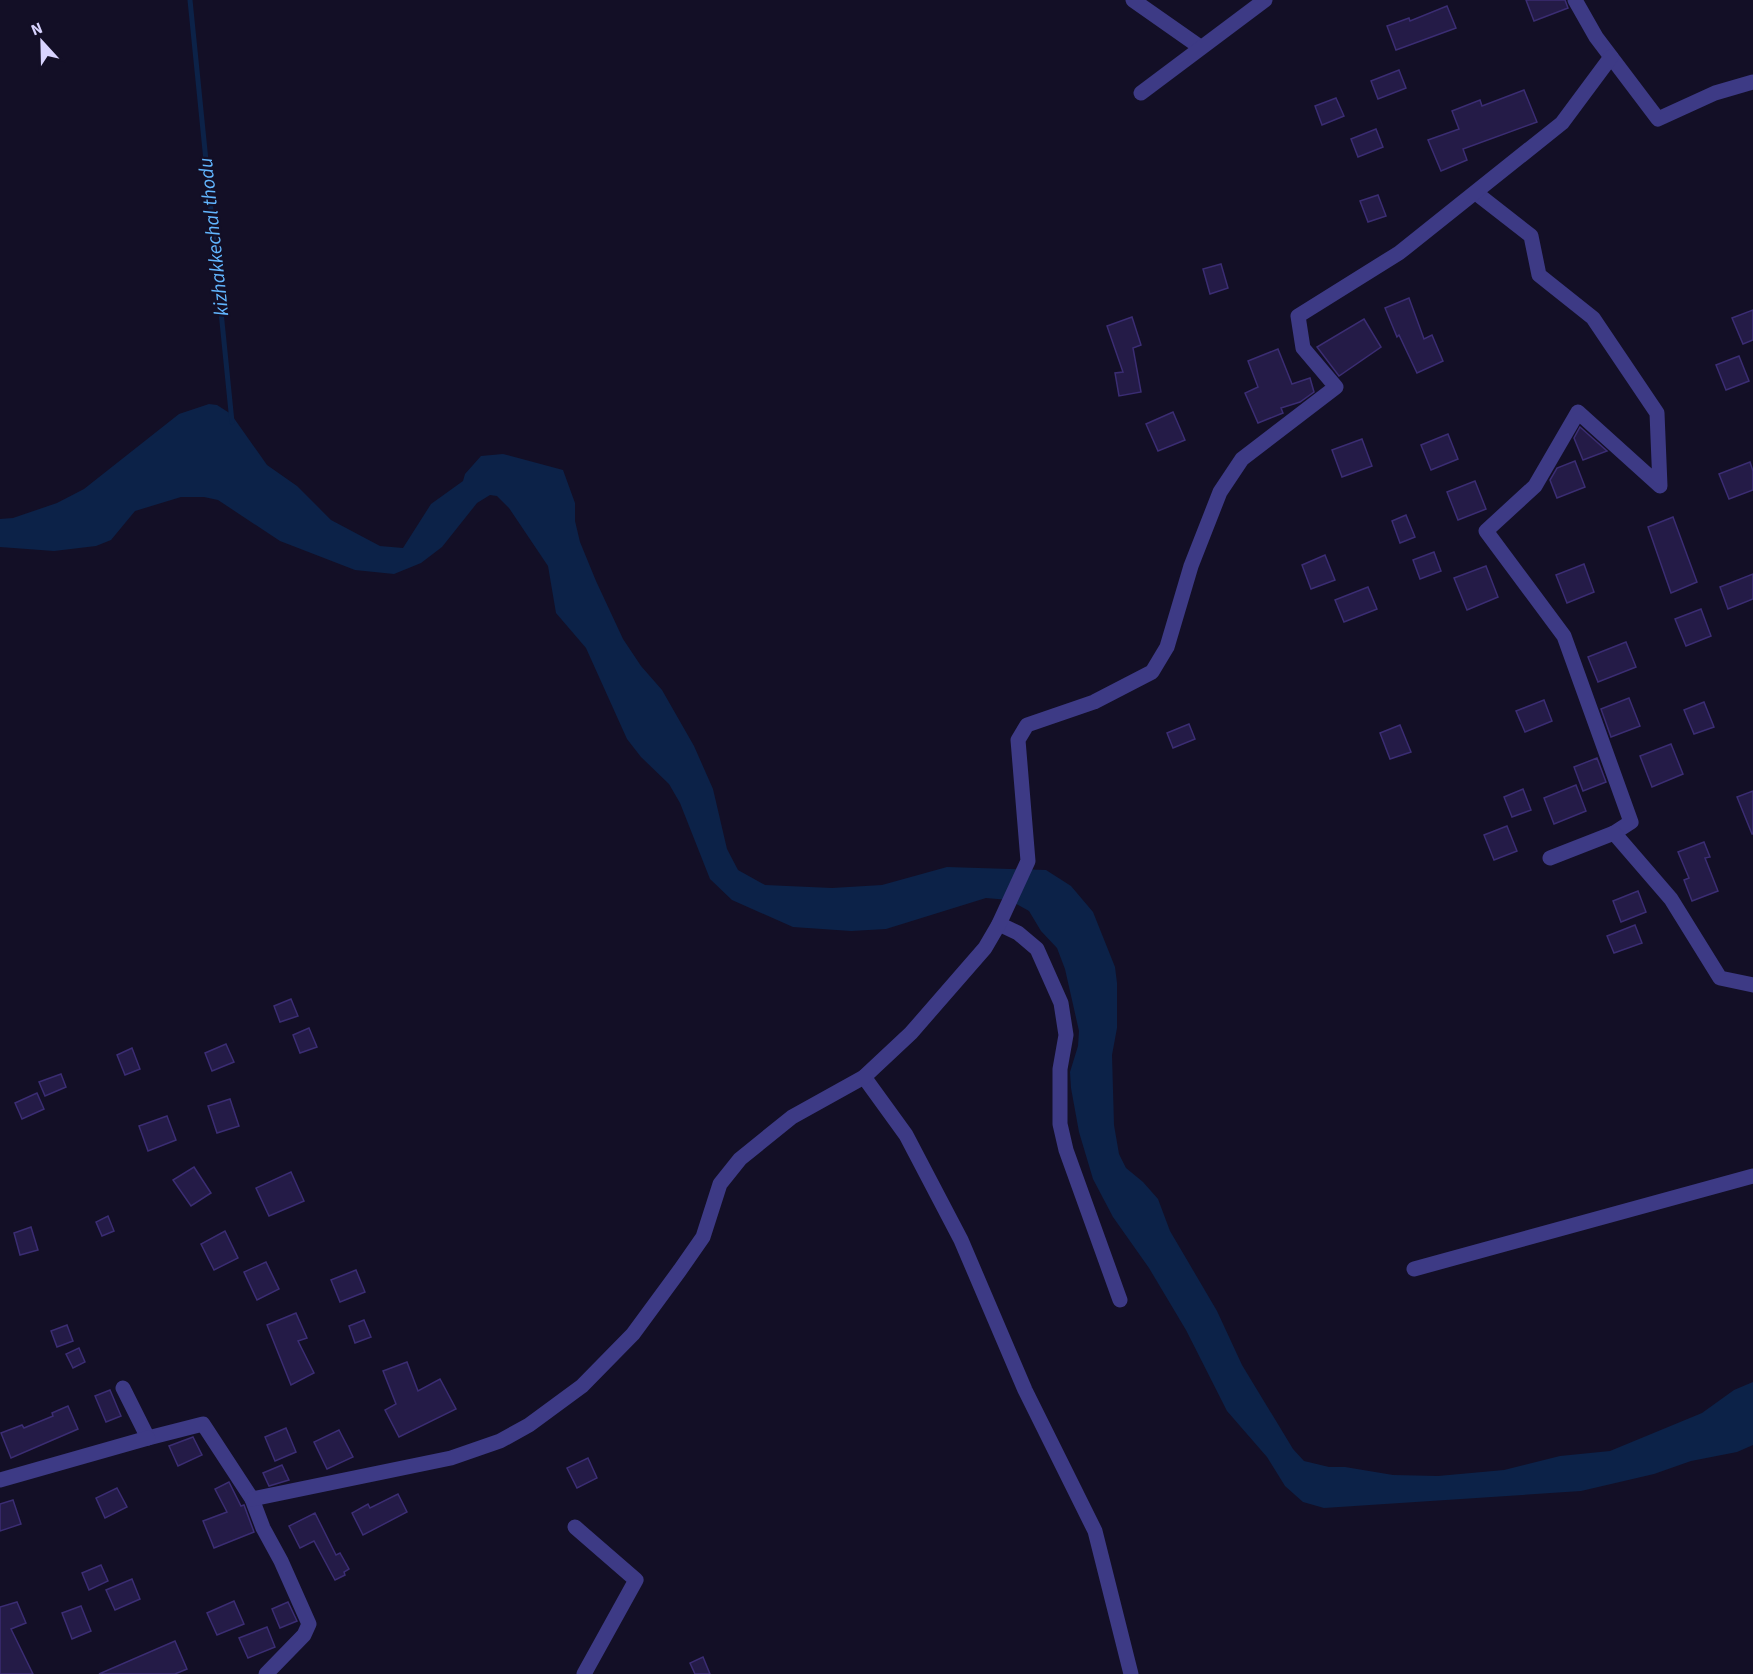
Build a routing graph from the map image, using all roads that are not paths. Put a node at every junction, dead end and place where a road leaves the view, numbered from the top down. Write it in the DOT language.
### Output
graph roads {
  1 [pos="1133,0"];
  2 [pos="1265,0"];
  3 [pos="1575,0"];
  4 [pos="1200,47"];
  5 [pos="1611,57"];
  6 [pos="1753,82"];
  7 [pos="1141,93"];
  8 [pos="1476,193"];
  9 [pos="1614,832"];
  10 [pos="1550,858"];
  11 [pos="1002,918"];
  12 [pos="1753,985"];
  13 [pos="864,1077"];
  14 [pos="1753,1176"];
  15 [pos="1414,1269"];
  16 [pos="1120,1300"];
  17 [pos="123,1388"];
  18 [pos="148,1438"];
  19 [pos="0,1480"];
  20 [pos="252,1498"];
  21 [pos="575,1527"];
  22 [pos="266,1674"];
  23 [pos="584,1674"];
  24 [pos="1131,1674"];
  1 -- 4 [label="street"];
  2 -- 4 [label="street"];
  3 -- 5 [label="street"];
  4 -- 7 [label="street"];
  5 -- 6 [label="street"];
  5 -- 8 [label="street"];
  8 -- 9 [label="street"];
  8 -- 11 [label="street"];
  9 -- 10 [label="street"];
  9 -- 12 [label="street"];
  11 -- 13 [label="street"];
  11 -- 16 [label="street"];
  13 -- 20 [label="street"];
  13 -- 24 [label="street"];
  14 -- 15 [label="street"];
  17 -- 18 [label="street"];
  18 -- 19 [label="street"];
  18 -- 20 [label="street"];
  20 -- 22 [label="street"];
  21 -- 23 [label="street"];
}
